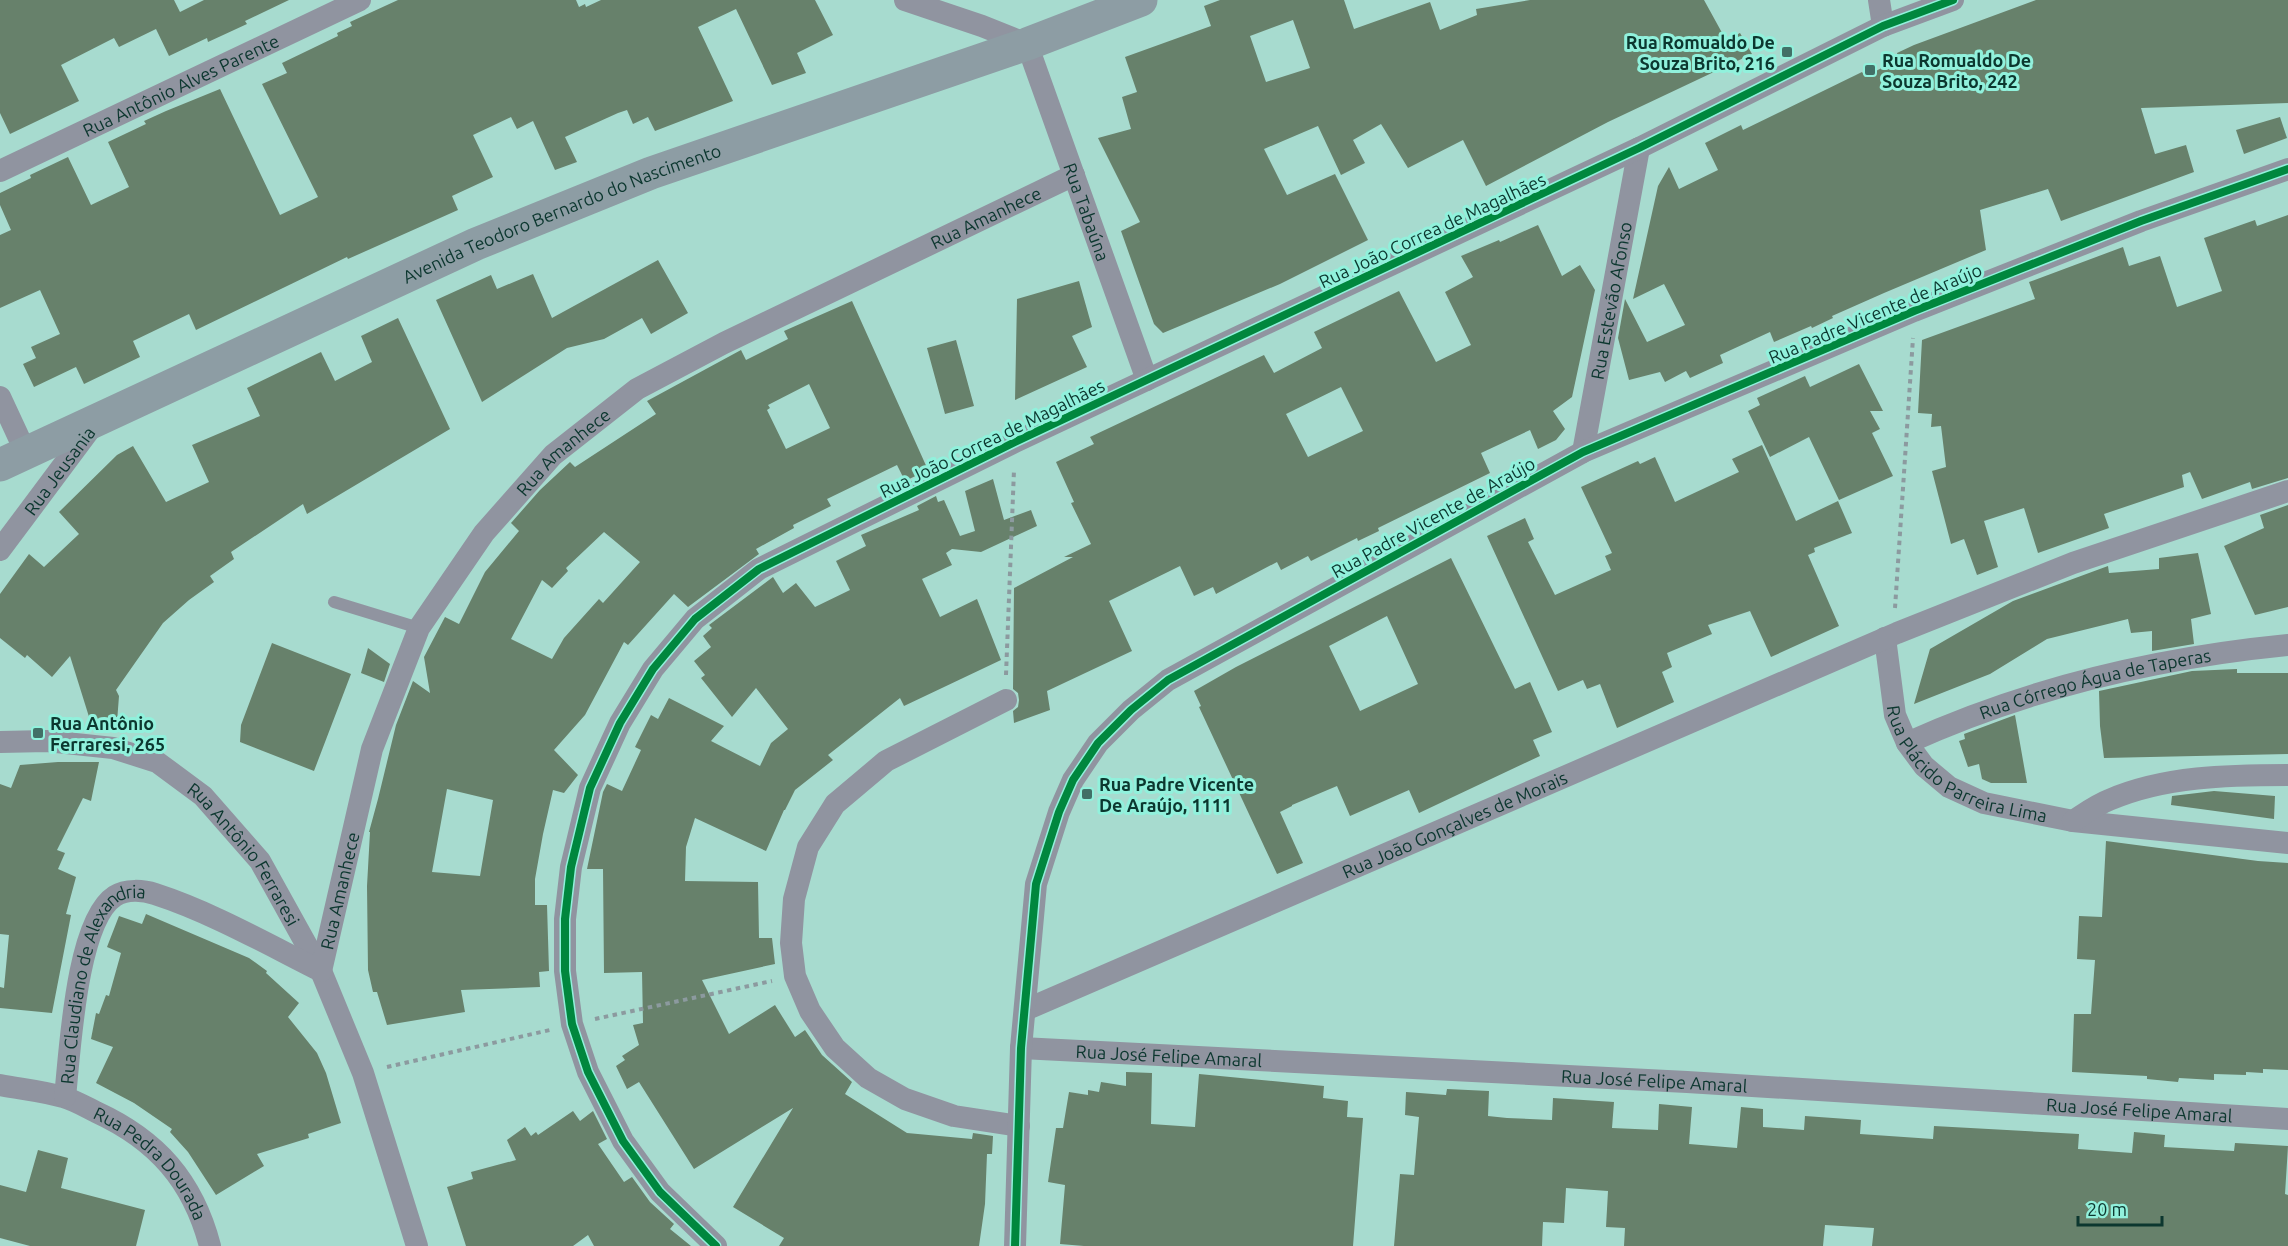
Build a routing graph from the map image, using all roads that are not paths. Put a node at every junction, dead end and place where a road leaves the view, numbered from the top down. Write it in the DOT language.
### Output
graph roads {
  1 [pos="360,0"];
  2 [pos="905,0"];
  3 [pos="1141,0"];
  4 [pos="1879,0"];
  5 [pos="1953,0"];
  6 [pos="1883,26"];
  7 [pos="1027,44"];
  8 [pos="1639,148"];
  9 [pos="2288,170"];
  10 [pos="0,171"];
  11 [pos="1074,175"];
  12 [pos="1147,380"];
  13 [pos="0,397"];
  14 [pos="97,420"];
  15 [pos="1583,452"];
  16 [pos="13,459"];
  17 [pos="2288,491"];
  18 [pos="0,550"];
  19 [pos="334,602"];
  20 [pos="419,627"];
  21 [pos="1891,636"];
  22 [pos="2288,645"];
  23 [pos="1006,700"];
  24 [pos="0,742"];
  25 [pos="1906,743"];
  26 [pos="2288,775"];
  27 [pos="2073,821"];
  28 [pos="2288,843"];
  29 [pos="321,970"];
  30 [pos="1024,1010"];
  31 [pos="1021,1048"];
  32 [pos="0,1085"];
  33 [pos="65,1097"];
  34 [pos="2288,1119"];
  35 [pos="1019,1126"];
  36 [pos="210,1246"];
  37 [pos="417,1246"];
  38 [pos="716,1246"];
  39 [pos="1015,1246"];
  1 -- 10 [label="street, Rua Antônio Alves Parente"];
  2 -- 7 [label="street"];
  3 -- 7 [label="street, Avenida Teodoro Bernardo do Nascimento"];
  4 -- 6 [label="street"];
  5 -- 6 [label="street, Rua João Correa de Magalhães"];
  6 -- 8 [label="street, Rua João Correa de Magalhães"];
  7 -- 11 [label="street, Rua Tabaúna"];
  7 -- 14 [label="street, Avenida Teodoro Bernardo do Nascimento"];
  8 -- 12 [label="street, Rua João Correa de Magalhães"];
  8 -- 15 [label="street, Rua Estevão Afonso"];
  9 -- 15 [label="street, Rua Padre Vicente de Araújo"];
  11 -- 12 [label="street, Rua Tabaúna"];
  11 -- 20 [label="street, Rua Amanhece"];
  12 -- 38 [label="street, Rua João Correa de Magalhães"];
  13 -- 16 [label="street"];
  14 -- 16 [label="street, Avenida Teodoro Bernardo do Nascimento"];
  14 -- 18 [label="street, Rua Jeusania"];
  15 -- 30 [label="street, Rua Padre Vicente de Araújo"];
  17 -- 21 [label="street"];
  19 -- 20 [label="lane"];
  20 -- 29 [label="street, Rua Amanhece"];
  21 -- 25 [label="street, Rua Plácido Parreira Lima"];
  21 -- 30 [label="street, Rua João Gonçalves de Morais"];
  22 -- 25 [label="street, Rua Córrego Água de Taperas"];
  23 -- 35 [label="street"];
  24 -- 29 [label="street, Rua Antônio Ferraresi"];
  25 -- 27 [label="street, Rua Plácido Parreira Lima"];
  26 -- 27 [label="street"];
  27 -- 28 [label="street, Rua Plácido Parreira Lima"];
  29 -- 33 [label="street, Rua Claudiano de Alexandria"];
  29 -- 37 [label="street, Rua Antônio Ferraresi"];
  30 -- 31 [label="street, Rua Padre Vicente de Araújo"];
  31 -- 34 [label="street, Rua José Felipe Amaral"];
  31 -- 35 [label="street, Rua Padre Vicente de Araújo"];
  32 -- 33 [label="street, Rua Pedra Dourada"];
  33 -- 36 [label="street, Rua Pedra Dourada"];
  35 -- 39 [label="street, Rua Padre Vicente de Araújo"];
}
